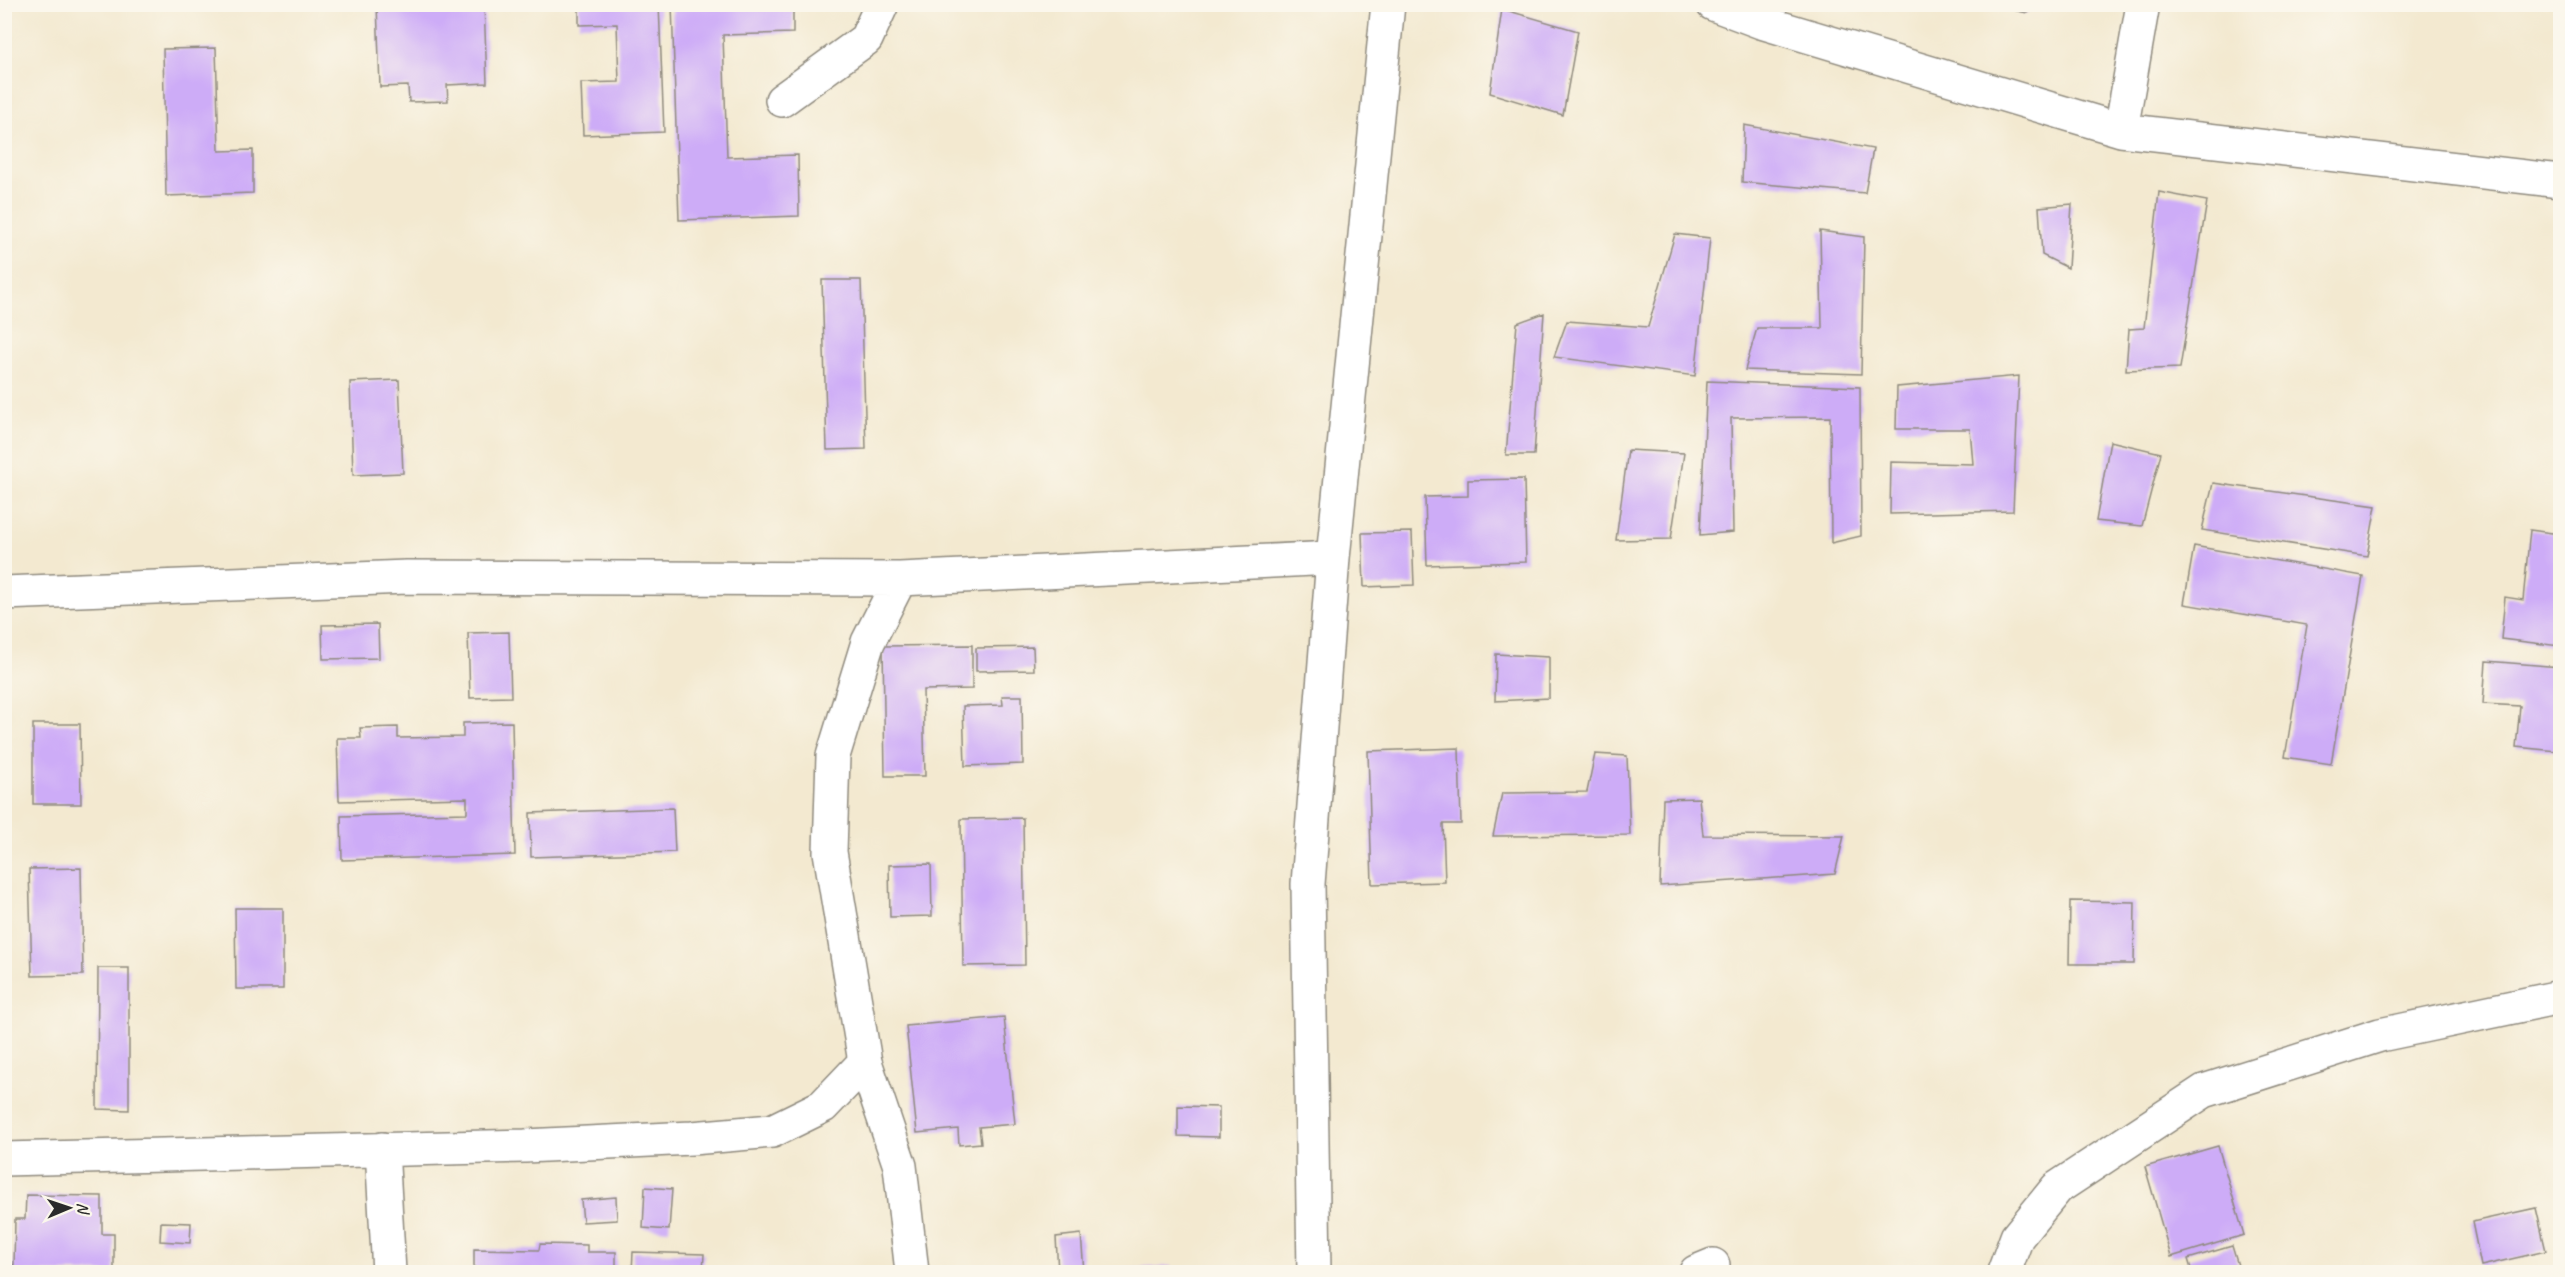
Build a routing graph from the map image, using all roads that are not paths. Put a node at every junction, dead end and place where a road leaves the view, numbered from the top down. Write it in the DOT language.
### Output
graph roads {
  1 [pos="882,4"];
  2 [pos="1388,4"];
  3 [pos="1713,4"];
  4 [pos="2143,4"];
  5 [pos="782,100"];
  6 [pos="2121,130"];
  7 [pos="2560,181"];
  8 [pos="1333,558"];
  9 [pos="900,579"];
  10 [pos="4,593"];
  11 [pos="2560,997"];
  12 [pos="865,1062"];
  13 [pos="382,1149"];
  14 [pos="4,1159"];
  15 [pos="389,1272"];
  16 [pos="912,1272"];
  17 [pos="1314,1272"];
  18 [pos="2004,1272"];
  1 -- 5 [label="street"];
  2 -- 8 [label="street"];
  3 -- 6 [label="street"];
  4 -- 6 [label="street"];
  6 -- 7 [label="street"];
  8 -- 9 [label="street"];
  8 -- 17 [label="street"];
  9 -- 10 [label="street"];
  9 -- 12 [label="street"];
  11 -- 18 [label="street"];
  12 -- 13 [label="street"];
  12 -- 16 [label="street"];
  13 -- 14 [label="street"];
  13 -- 15 [label="street"];
}
